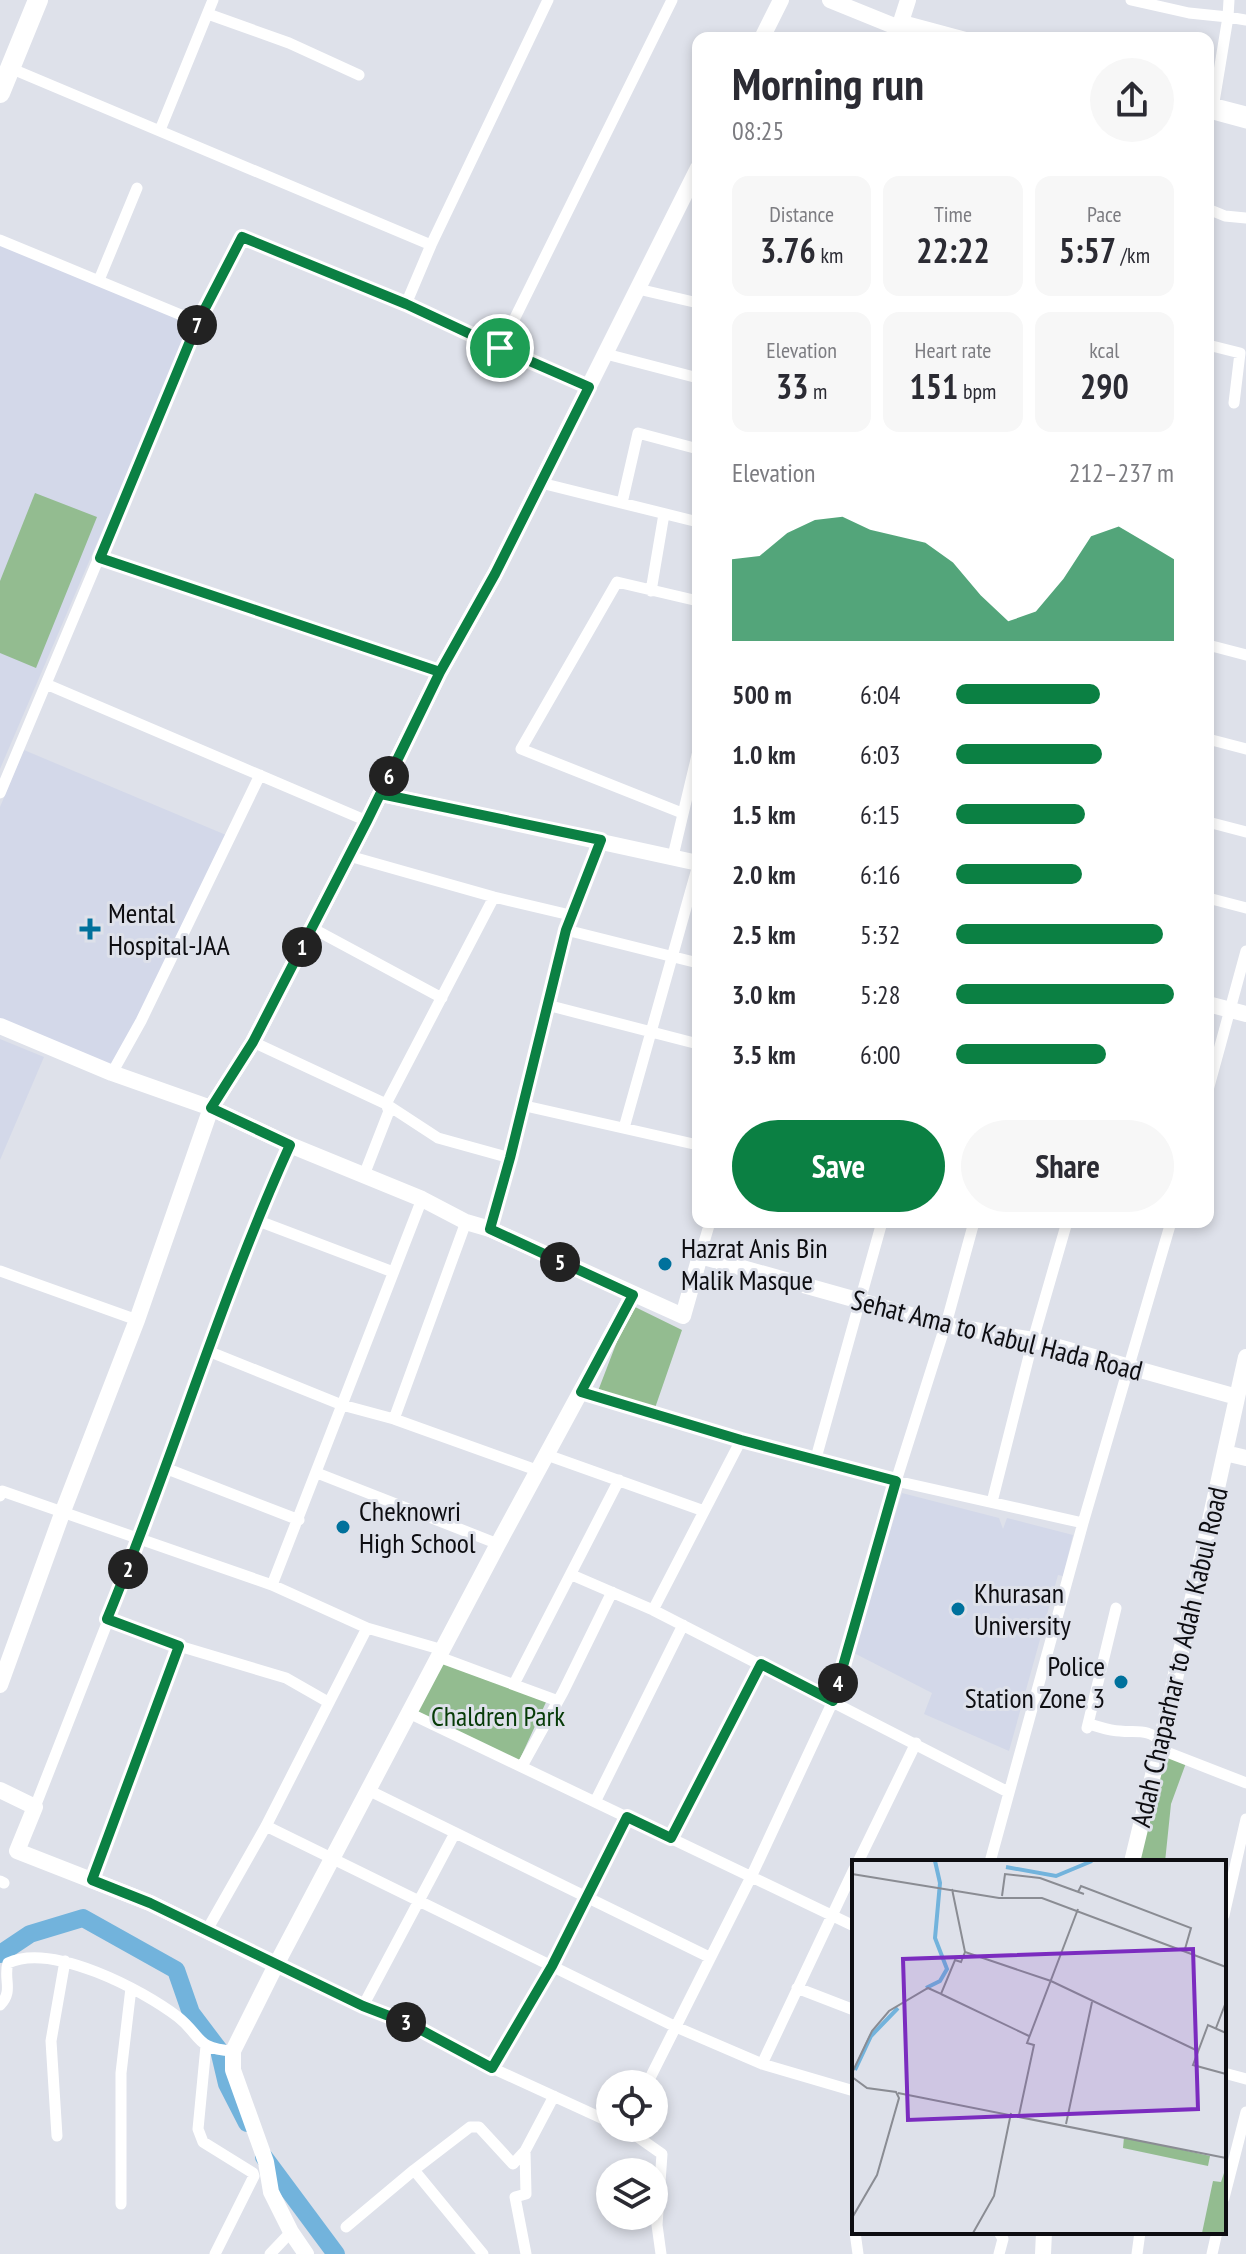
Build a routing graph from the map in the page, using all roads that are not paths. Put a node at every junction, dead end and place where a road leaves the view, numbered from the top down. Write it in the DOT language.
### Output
graph roads {
  1 [pos="24,0"];
  2 [pos="38,0"];
  3 [pos="213,0"];
  4 [pos="548,0"];
  5 [pos="672,0"];
  6 [pos="781,0"];
  7 [pos="830,0"];
  8 [pos="908,0"];
  9 [pos="1131,0"];
  10 [pos="1229,0"];
  11 [pos="208,14"];
  12 [pos="1228,17"];
  13 [pos="1246,20"];
  14 [pos="900,24"];
  15 [pos="765,32"];
  16 [pos="917,32"];
  17 [pos="939,32"];
  18 [pos="3,63"];
  19 [pos="359,75"];
  20 [pos="1214,92"];
  21 [pos="0,93"];
  22 [pos="1214,108"];
  23 [pos="1214,109"];
  24 [pos="1246,112"];
  25 [pos="1246,123"];
  26 [pos="160,130"];
  27 [pos="692,180"];
  28 [pos="137,188"];
  29 [pos="1214,211"];
  30 [pos="1246,218"];
  31 [pos="0,240"];
  32 [pos="431,245"];
  33 [pos="99,280"];
  34 [pos="638,289"];
  35 [pos="692,302"];
  36 [pos="406,304"];
  37 [pos="198,322"];
  38 [pos="1214,347"];
  39 [pos="500,348"];
  40 [pos="606,354"];
  41 [pos="1243,354"];
  42 [pos="692,376"];
  43 [pos="589,387"];
  44 [pos="1234,403"];
  45 [pos="692,447"];
  46 [pos="541,483"];
  47 [pos="622,503"];
  48 [pos="664,514"];
  49 [pos="692,521"];
  50 [pos="100,558"];
  51 [pos="651,591"];
  52 [pos="692,600"];
  53 [pos="1214,647"];
  54 [pos="1246,655"];
  55 [pos="440,672"];
  56 [pos="46,684"];
  57 [pos="1214,741"];
  58 [pos="1246,749"];
  59 [pos="692,774"];
  60 [pos="260,775"];
  61 [pos="0,793"];
  62 [pos="381,794"];
  63 [pos="682,813"];
  64 [pos="367,821"];
  65 [pos="1214,824"];
  66 [pos="1246,832"];
  67 [pos="601,840"];
  68 [pos="349,856"];
  69 [pos="673,856"];
  70 [pos="692,862"];
  71 [pos="692,885"];
  72 [pos="494,897"];
  73 [pos="1214,900"];
  74 [pos="1246,908"];
  75 [pos="570,915"];
  76 [pos="312,928"];
  77 [pos="566,930"];
  78 [pos="1246,951"];
  79 [pos="671,957"];
  80 [pos="692,962"];
  81 [pos="442,998"];
  82 [pos="547,1005"];
  83 [pos="1214,1006"];
  84 [pos="1238,1012"];
  85 [pos="0,1026"];
  86 [pos="650,1033"];
  87 [pos="253,1042"];
  88 [pos="692,1043"];
  89 [pos="112,1073"];
  90 [pos="1214,1074"];
  91 [pos="386,1104"];
  92 [pos="521,1105"];
  93 [pos="211,1108"];
  94 [pos="624,1128"];
  95 [pos="692,1144"];
  96 [pos="290,1145"];
  97 [pos="510,1158"];
  98 [pos="364,1175"];
  99 [pos="422,1199"];
  100 [pos="256,1220"];
  101 [pos="466,1222"];
  102 [pos="708,1228"];
  103 [pos="880,1228"];
  104 [pos="972,1228"];
  105 [pos="1065,1228"];
  106 [pos="1169,1228"];
  107 [pos="490,1229"];
  108 [pos="700,1256"];
  109 [pos="0,1271"];
  110 [pos="393,1272"];
  111 [pos="633,1295"];
  112 [pos="860,1301"];
  113 [pos="137,1320"];
  114 [pos="946,1325"];
  115 [pos="1033,1340"];
  116 [pos="208,1351"];
  117 [pos="1246,1357"];
  118 [pos="1128,1367"];
  119 [pos="581,1392"];
  120 [pos="1237,1397"];
  121 [pos="342,1405"];
  122 [pos="394,1419"];
  123 [pos="741,1440"];
  124 [pos="1225,1453"];
  125 [pos="547,1455"];
  126 [pos="816,1458"];
  127 [pos="1246,1458"];
  128 [pos="165,1468"];
  129 [pos="539,1471"];
  130 [pos="317,1473"];
  131 [pos="619,1480"];
  132 [pos="896,1481"];
  133 [pos="0,1496"];
  134 [pos="992,1502"];
  135 [pos="63,1511"];
  136 [pos="704,1511"];
  137 [pos="299,1520"];
  138 [pos="1083,1523"];
  139 [pos="140,1539"];
  140 [pos="498,1544"];
  141 [pos="572,1575"];
  142 [pos="272,1585"];
  143 [pos="612,1592"];
  144 [pos="1116,1608"];
  145 [pos="653,1610"];
  146 [pos="107,1619"];
  147 [pos="683,1625"];
  148 [pos="367,1628"];
  149 [pos="179,1646"];
  150 [pos="441,1654"];
  151 [pos="5,1658"];
  152 [pos="761,1664"];
  153 [pos="514,1684"];
  154 [pos="0,1685"];
  155 [pos="558,1701"];
  156 [pos="833,1701"];
  157 [pos="328,1702"];
  158 [pos="409,1713"];
  159 [pos="916,1743"];
  160 [pos="1160,1746"];
  161 [pos="522,1766"];
  162 [pos="1246,1783"];
  163 [pos="0,1790"];
  164 [pos="368,1790"];
  165 [pos="1008,1792"];
  166 [pos="595,1802"];
  167 [pos="35,1807"];
  168 [pos="627,1817"];
  169 [pos="1246,1819"];
  170 [pos="266,1826"];
  171 [pos="455,1833"];
  172 [pos="671,1838"];
  173 [pos="331,1858"];
  174 [pos="859,1860"];
  175 [pos="991,1860"];
  176 [pos="1132,1860"];
  177 [pos="852,1873"];
  178 [pos="751,1877"];
  179 [pos="92,1880"];
  180 [pos="586,1898"];
  181 [pos="419,1901"];
  182 [pos="1226,1906"];
  183 [pos="831,1915"];
  184 [pos="852,1925"];
  185 [pos="207,1930"];
  186 [pos="709,1957"];
  187 [pos="65,1961"];
  188 [pos="276,1965"];
  189 [pos="552,1966"];
  190 [pos="131,1988"];
  191 [pos="797,1988"];
  192 [pos="0,2005"];
  193 [pos="363,2006"];
  194 [pos="852,2009"];
  195 [pos="676,2027"];
  196 [pos="206,2046"];
  197 [pos="233,2051"];
  198 [pos="762,2064"];
  199 [pos="492,2068"];
  200 [pos="654,2070"];
  201 [pos="1226,2074"];
  202 [pos="1246,2079"];
  203 [pos="852,2090"];
  204 [pos="554,2096"];
  205 [pos="1246,2112"];
  206 [pos="596,2116"];
  207 [pos="57,2136"];
  208 [pos="645,2142"];
  209 [pos="525,2151"];
  210 [pos="414,2170"];
  211 [pos="1226,2190"];
  212 [pos="121,2204"];
  213 [pos="346,2227"];
  214 [pos="291,2232"];
  215 [pos="855,2234"];
  216 [pos="1000,2234"];
  217 [pos="1044,2234"];
  218 [pos="1140,2234"];
  219 [pos="1217,2234"];
  220 [pos="215,2254"];
  221 [pos="270,2254"];
  222 [pos="306,2254"];
  223 [pos="483,2254"];
  224 [pos="526,2254"];
  225 [pos="661,2254"];
  226 [pos="858,2254"];
  227 [pos="999,2254"];
  228 [pos="1043,2254"];
  229 [pos="1137,2254"];
  230 [pos="1212,2254"];
  1 -- 18 [label="highway"];
  2 -- 18 [label="highway"];
  3 -- 11 [label="street"];
  4 -- 32 [label="street"];
  5 -- 39 [label="street"];
  6 -- 15 [label="main road"];
  7 -- 14 [label="main road"];
  8 -- 14 [label="main road"];
  9 -- 12 [label="street"];
  10 -- 12 [label="street"];
  11 -- 19 [label="street"];
  11 -- 26 [label="street"];
  12 -- 13 [label="street"];
  12 -- 20 [label="street"];
  14 -- 16 [label="street"];
  14 -- 17 [label="street"];
  18 -- 21 [label="highway"];
  18 -- 26 [label="street"];
  22 -- 24 [label="street"];
  23 -- 25 [label="street"];
  26 -- 32 [label="street"];
  27 -- 34 [label="main road"];
  28 -- 33 [label="street"];
  29 -- 30 [label="street"];
  31 -- 33 [label="street"];
  32 -- 36 [label="street"];
  33 -- 37 [label="street"];
  34 -- 35 [label="street"];
  34 -- 40 [label="main road"];
  36 -- 37 [label="street"];
  36 -- 39 [label="street"];
  37 -- 50 [label="street"];
  38 -- 41 [label="street"];
  39 -- 43 [label="street"];
  40 -- 42 [label="street"];
  40 -- 43 [label="main road"];
  41 -- 44 [label="street"];
  43 -- 46 [label="main road"];
  45 -- 47 [label="street"];
  46 -- 47 [label="street"];
  46 -- 55 [label="main road"];
  47 -- 48 [label="street"];
  48 -- 49 [label="street"];
  48 -- 51 [label="street"];
  50 -- 55 [label="street"];
  50 -- 56 [label="street"];
  51 -- 52 [label="street"];
  51 -- 63 [label="street"];
  53 -- 54 [label="street"];
  55 -- 62 [label="main road"];
  56 -- 60 [label="street"];
  56 -- 61 [label="street"];
  57 -- 58 [label="street"];
  59 -- 63 [label="street"];
  60 -- 64 [label="street"];
  60 -- 89 [label="street"];
  62 -- 64 [label="main road"];
  62 -- 67 [label="main road"];
  63 -- 69 [label="street"];
  64 -- 68 [label="main road"];
  65 -- 66 [label="street"];
  67 -- 69 [label="main road"];
  67 -- 75 [label="street"];
  68 -- 72 [label="street"];
  68 -- 76 [label="main road"];
  69 -- 70 [label="main road"];
  71 -- 79 [label="street"];
  72 -- 75 [label="street"];
  72 -- 81 [label="street"];
  73 -- 74 [label="street"];
  75 -- 77 [label="street"];
  76 -- 81 [label="street"];
  76 -- 87 [label="main road"];
  77 -- 79 [label="street"];
  77 -- 82 [label="street"];
  78 -- 84 [label="street"];
  79 -- 80 [label="street"];
  79 -- 86 [label="street"];
  81 -- 91 [label="street"];
  82 -- 86 [label="street"];
  82 -- 92 [label="street"];
  83 -- 84 [label="main road"];
  84 -- 90 [label="street"];
  85 -- 89 [label="main road"];
  86 -- 88 [label="street"];
  86 -- 94 [label="street"];
  87 -- 91 [label="street"];
  87 -- 93 [label="main road"];
  89 -- 93 [label="main road"];
  91 -- 97 [label="street"];
  91 -- 98 [label="street"];
  92 -- 94 [label="street"];
  92 -- 97 [label="street"];
  93 -- 96 [label="main road"];
  93 -- 113 [label="main road"];
  94 -- 95 [label="street"];
  96 -- 98 [label="main road"];
  96 -- 100 [label="street"];
  97 -- 107 [label="street"];
  98 -- 99 [label="main road"];
  99 -- 101 [label="main road"];
  99 -- 110 [label="street"];
  100 -- 110 [label="street"];
  100 -- 116 [label="street"];
  101 -- 107 [label="main road"];
  101 -- 122 [label="street"];
  102 -- 108 [label="street"];
  103 -- 112 [label="street"];
  104 -- 114 [label="street"];
  105 -- 115 [label="street"];
  106 -- 118 [label="street"];
  107 -- 111 [label="main road"];
  108 -- 111 [label="main road"];
  108 -- 112 [label="main road, Sehat Ama to Kabul Hada Road"];
  109 -- 113 [label="street"];
  110 -- 121 [label="street"];
  111 -- 119 [label="main road"];
  112 -- 114 [label="main road, Sehat Ama to Kabul Hada Road"];
  112 -- 126 [label="street"];
  113 -- 135 [label="main road"];
  114 -- 115 [label="main road, Sehat Ama to Kabul Hada Road"];
  114 -- 132 [label="street"];
  115 -- 118 [label="main road, Sehat Ama to Kabul Hada Road"];
  115 -- 134 [label="street"];
  116 -- 121 [label="street"];
  116 -- 128 [label="street"];
  117 -- 120 [label="main road, Adah Chaparhar to Adah Kabul Road"];
  118 -- 120 [label="main road, Sehat Ama to Kabul Hada Road"];
  118 -- 138 [label="street"];
  119 -- 123 [label="street"];
  119 -- 125 [label="main road"];
  120 -- 124 [label="main road, Adah Chaparhar to Adah Kabul Road"];
  121 -- 122 [label="street"];
  121 -- 130 [label="street"];
  122 -- 129 [label="street"];
  123 -- 126 [label="street"];
  123 -- 136 [label="street"];
  124 -- 127 [label="main road"];
  124 -- 160 [label="main road, Adah Chaparhar to Adah Kabul Road"];
  125 -- 129 [label="main road"];
  125 -- 131 [label="street"];
  126 -- 132 [label="street"];
  128 -- 137 [label="street"];
  128 -- 139 [label="street"];
  129 -- 140 [label="main road"];
  130 -- 137 [label="street"];
  130 -- 140 [label="street"];
  131 -- 136 [label="street"];
  131 -- 141 [label="street"];
  132 -- 134 [label="street"];
  132 -- 156 [label="street"];
  133 -- 135 [label="street"];
  134 -- 138 [label="street"];
  135 -- 139 [label="street"];
  135 -- 151 [label="main road"];
  136 -- 145 [label="street"];
  137 -- 142 [label="street"];
  138 -- 165 [label="street"];
  139 -- 142 [label="street"];
  139 -- 146 [label="street"];
  140 -- 150 [label="main road"];
  141 -- 143 [label="street"];
  141 -- 153 [label="street"];
  142 -- 148 [label="street"];
  143 -- 145 [label="street"];
  143 -- 155 [label="street"];
  144 -- 160 [label="street"];
  145 -- 147 [label="street"];
  146 -- 149 [label="street"];
  146 -- 167 [label="street"];
  147 -- 152 [label="street"];
  147 -- 166 [label="street"];
  148 -- 150 [label="street"];
  148 -- 157 [label="street"];
  149 -- 157 [label="street"];
  149 -- 179 [label="street"];
  150 -- 153 [label="street"];
  150 -- 158 [label="main road"];
  151 -- 154 [label="main road"];
  152 -- 156 [label="street"];
  152 -- 172 [label="street"];
  153 -- 155 [label="street"];
  155 -- 161 [label="street"];
  156 -- 159 [label="street"];
  156 -- 178 [label="street"];
  157 -- 170 [label="street"];
  158 -- 161 [label="street"];
  158 -- 164 [label="main road"];
  159 -- 165 [label="street"];
  159 -- 174 [label="street"];
  160 -- 162 [label="street"];
  160 -- 176 [label="main road, Adah Chaparhar to Adah Kabul Road"];
  161 -- 166 [label="street"];
  163 -- 167 [label="main road"];
  164 -- 171 [label="street"];
  164 -- 173 [label="main road"];
  165 -- 175 [label="street"];
  166 -- 168 [label="street"];
  167 -- 179 [label="main road"];
  168 -- 172 [label="street"];
  168 -- 180 [label="street"];
  169 -- 182 [label="street"];
  170 -- 173 [label="street"];
  170 -- 185 [label="street"];
  171 -- 180 [label="street"];
  171 -- 181 [label="street"];
  172 -- 178 [label="street"];
  173 -- 181 [label="street"];
  173 -- 188 [label="main road"];
  177 -- 183 [label="street"];
  178 -- 183 [label="street"];
  178 -- 186 [label="street"];
  179 -- 185 [label="main road"];
  180 -- 186 [label="street"];
  180 -- 189 [label="street"];
  181 -- 189 [label="street"];
  181 -- 193 [label="street"];
  183 -- 184 [label="street"];
  183 -- 191 [label="street"];
  185 -- 188 [label="main road"];
  186 -- 195 [label="street"];
  187 -- 190 [label="street"];
  187 -- 192 [label="street"];
  187 -- 207 [label="street"];
  188 -- 193 [label="street"];
  188 -- 197 [label="main road"];
  189 -- 195 [label="street"];
  189 -- 199 [label="street"];
  190 -- 196 [label="street"];
  190 -- 212 [label="street"];
  191 -- 194 [label="street"];
  191 -- 198 [label="street"];
  193 -- 199 [label="street"];
  195 -- 198 [label="street"];
  195 -- 200 [label="street"];
  196 -- 197 [label="street"];
  196 -- 220 [label="street"];
  197 -- 214 [label="main road"];
  198 -- 203 [label="street"];
  199 -- 204 [label="street"];
  201 -- 202 [label="street"];
  204 -- 206 [label="street"];
  204 -- 209 [label="street"];
  205 -- 211 [label="street"];
  208 -- 225 [label="street"];
  209 -- 210 [label="street"];
  209 -- 224 [label="street"];
  210 -- 213 [label="street"];
  210 -- 223 [label="street"];
  214 -- 221 [label="street"];
  214 -- 222 [label="main road"];
  215 -- 226 [label="street"];
  216 -- 227 [label="street"];
  217 -- 228 [label="main road"];
  218 -- 229 [label="street"];
  219 -- 230 [label="street"];
}
